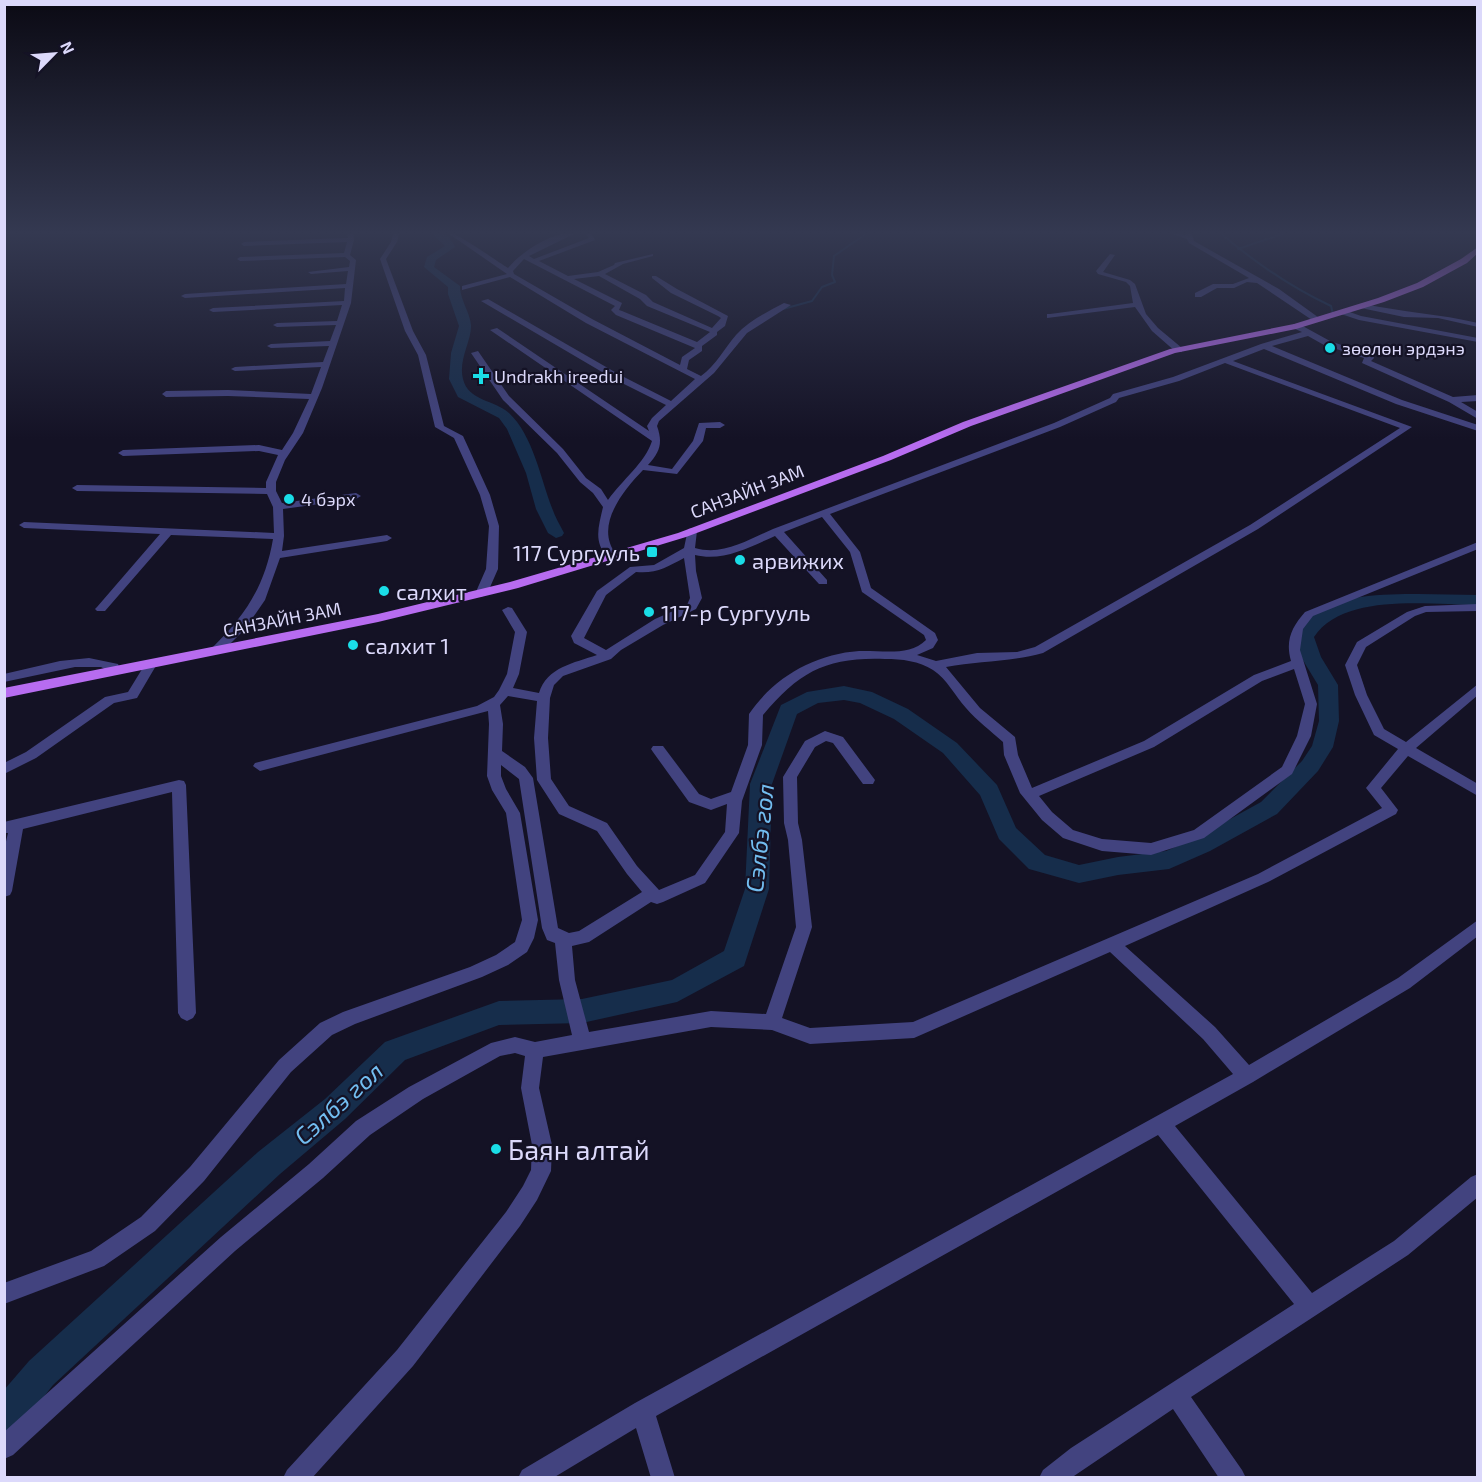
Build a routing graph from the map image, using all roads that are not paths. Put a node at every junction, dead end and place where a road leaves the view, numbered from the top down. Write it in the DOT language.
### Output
graph roads {
  1 [pos="398,300"];
  2 [pos="554,300"];
  3 [pos="611,300"];
  4 [pos="647,300"];
  5 [pos="692,300"];
  6 [pos="1136,300"];
  7 [pos="1291,300"];
  8 [pos="1380,300"];
  9 [pos="485,301"];
  10 [pos="347,303"];
  11 [pos="787,305"];
  12 [pos="1137,305"];
  13 [pos="1364,306"];
  14 [pos="213,310"];
  15 [pos="1344,312"];
  16 [pos="1050,316"];
  17 [pos="1478,319"];
  18 [pos="1318,320"];
  19 [pos="1462,321"];
  20 [pos="340,323"];
  21 [pos="277,325"];
  22 [pos="1478,325"];
  23 [pos="1296,326"];
  24 [pos="494,330"];
  25 [pos="712,331"];
  26 [pos="1309,333"];
  27 [pos="1478,340"];
  28 [pos="333,343"];
  29 [pos="698,345"];
  30 [pos="271,346"];
  31 [pos="1264,346"];
  32 [pos="1179,350"];
  33 [pos="475,353"];
  34 [pos="1226,361"];
  35 [pos="326,364"];
  36 [pos="235,369"];
  37 [pos="683,369"];
  38 [pos="701,379"];
  39 [pos="166,394"];
  40 [pos="314,397"];
  41 [pos="1478,398"];
  42 [pos="1452,400"];
  43 [pos="671,404"];
  44 [pos="1478,416"];
  45 [pos="720,425"];
  46 [pos="1478,428"];
  47 [pos="657,440"];
  48 [pos="123,453"];
  49 [pos="285,454"];
  50 [pos="642,467"];
  51 [pos="77,489"];
  52 [pos="272,491"];
  53 [pos="356,496"];
  54 [pos="278,507"];
  55 [pos="608,507"];
  56 [pos="824,513"];
  57 [pos="24,525"];
  58 [pos="692,531"];
  59 [pos="777,531"];
  60 [pos="167,533"];
  61 [pos="279,536"];
  62 [pos="387,538"];
  63 [pos="1478,545"];
  64 [pos="689,550"];
  65 [pos="611,554"];
  66 [pos="276,555"];
  67 [pos="823,582"];
  68 [pos="481,594"];
  69 [pos="1478,606"];
  70 [pos="101,609"];
  71 [pos="508,610"];
  72 [pos="216,651"];
  73 [pos="906,655"];
  74 [pos="607,656"];
  75 [pos="1299,662"];
  76 [pos="151,664"];
  77 [pos="936,665"];
  78 [pos="115,671"];
  79 [pos="4,678"];
  80 [pos="1478,688"];
  81 [pos="505,691"];
  82 [pos="4,693"];
  83 [pos="544,698"];
  84 [pos="493,703"];
  85 [pos="657,749"];
  86 [pos="1407,749"];
  87 [pos="495,753"];
  88 [pos="260,766"];
  89 [pos="4,769"];
  90 [pos="868,780"];
  91 [pos="1478,791"];
  92 [pos="1030,794"];
  93 [pos="737,795"];
  94 [pos="11,826"];
  95 [pos="4,891"];
  96 [pos="653,893"];
  97 [pos="1478,927"];
  98 [pos="563,937"];
  99 [pos="1112,944"];
  100 [pos="187,1012"];
  101 [pos="772,1022"];
  102 [pos="582,1042"];
  103 [pos="535,1050"];
  104 [pos="1247,1076"];
  105 [pos="1161,1124"];
  106 [pos="1478,1184"];
  107 [pos="4,1294"];
  108 [pos="1311,1308"];
  109 [pos="1176,1394"];
  110 [pos="643,1411"];
  111 [pos="6,1447"];
  112 [pos="295,1478"];
  113 [pos="530,1478"];
  114 [pos="663,1478"];
  115 [pos="1051,1478"];
  116 [pos="1234,1478"];
  1 -- 68 [label="street"];
  2 -- 37 [label="street"];
  3 -- 29 [label="street"];
  4 -- 25 [label="street"];
  5 -- 25 [label="street"];
  6 -- 12 [label="street"];
  7 -- 18 [label="street"];
  8 -- 13 [label="main road, САНЗАЙН ЗАМ"];
  9 -- 43 [label="street"];
  10 -- 14 [label="street"];
  10 -- 20 [label="street"];
  11 -- 38 [label="street"];
  12 -- 16 [label="street"];
  12 -- 32 [label="street"];
  13 -- 15 [label="main road, САНЗАЙН ЗАМ"];
  13 -- 19 [label="street"];
  15 -- 18 [label="main road, САНЗАЙН ЗАМ"];
  15 -- 27 [label="street"];
  17 -- 19 [label="street"];
  18 -- 23 [label="main road, САНЗАЙН ЗАМ"];
  19 -- 22 [label="street"];
  20 -- 21 [label="street"];
  20 -- 28 [label="street"];
  23 -- 26 [label="street"];
  23 -- 32 [label="main road, САНЗАЙН ЗАМ"];
  24 -- 47 [label="street"];
  25 -- 29 [label="street"];
  26 -- 31 [label="street"];
  26 -- 42 [label="street"];
  28 -- 30 [label="street"];
  28 -- 35 [label="street"];
  29 -- 37 [label="street"];
  31 -- 34 [label="street"];
  31 -- 46 [label="street"];
  32 -- 58 [label="main road, САНЗАЙН ЗАМ"];
  33 -- 55 [label="street"];
  34 -- 56 [label="street"];
  34 -- 77 [label="street"];
  35 -- 36 [label="street"];
  35 -- 40 [label="street"];
  37 -- 38 [label="street"];
  38 -- 43 [label="street"];
  39 -- 40 [label="street"];
  40 -- 49 [label="street"];
  41 -- 42 [label="street"];
  42 -- 44 [label="street"];
  43 -- 47 [label="street"];
  45 -- 50 [label="street"];
  47 -- 50 [label="street"];
  48 -- 49 [label="street"];
  49 -- 52 [label="street"];
  50 -- 55 [label="street"];
  51 -- 52 [label="street"];
  52 -- 54 [label="street"];
  53 -- 54 [label="street"];
  54 -- 61 [label="street"];
  55 -- 65 [label="street"];
  56 -- 59 [label="street"];
  56 -- 73 [label="street"];
  57 -- 60 [label="street"];
  58 -- 64 [label="street"];
  58 -- 65 [label="main road, САНЗАЙН ЗАМ"];
  59 -- 64 [label="street"];
  59 -- 67 [label="street"];
  60 -- 61 [label="street"];
  60 -- 70 [label="street"];
  61 -- 66 [label="street"];
  62 -- 66 [label="street"];
  63 -- 75 [label="street"];
  64 -- 74 [label="street"];
  64 -- 74 [label="street"];
  65 -- 68 [label="main road, САНЗАЙН ЗАМ"];
  66 -- 72 [label="street"];
  68 -- 72 [label="main road, САНЗАЙН ЗАМ"];
  69 -- 86 [label="street"];
  71 -- 81 [label="street"];
  72 -- 76 [label="main road, САНЗАЙН ЗАМ"];
  73 -- 77 [label="street"];
  73 -- 93 [label="street"];
  74 -- 83 [label="street"];
  75 -- 92 [label="street"];
  75 -- 92 [label="street"];
  76 -- 78 [label="main road, САНЗАЙН ЗАМ"];
  76 -- 89 [label="street"];
  77 -- 92 [label="street"];
  78 -- 79 [label="street"];
  78 -- 82 [label="main road, САНЗАЙН ЗАМ"];
  80 -- 86 [label="street"];
  81 -- 83 [label="street"];
  81 -- 84 [label="street"];
  83 -- 96 [label="street"];
  84 -- 87 [label="street"];
  84 -- 88 [label="street"];
  85 -- 93 [label="street"];
  86 -- 91 [label="street"];
  86 -- 99 [label="street"];
  87 -- 98 [label="street"];
  87 -- 107 [label="street"];
  90 -- 101 [label="street"];
  93 -- 96 [label="street"];
  94 -- 95 [label="street"];
  94 -- 100 [label="street"];
  96 -- 98 [label="street"];
  97 -- 104 [label="street"];
  98 -- 102 [label="street"];
  99 -- 101 [label="street"];
  99 -- 104 [label="street"];
  101 -- 102 [label="street"];
  102 -- 103 [label="street"];
  103 -- 111 [label="street"];
  103 -- 112 [label="street"];
  104 -- 105 [label="street"];
  105 -- 108 [label="street"];
  105 -- 110 [label="street"];
  106 -- 108 [label="street"];
  108 -- 109 [label="street"];
  109 -- 115 [label="street"];
  109 -- 116 [label="street"];
  110 -- 113 [label="street"];
  110 -- 114 [label="street"];
}
